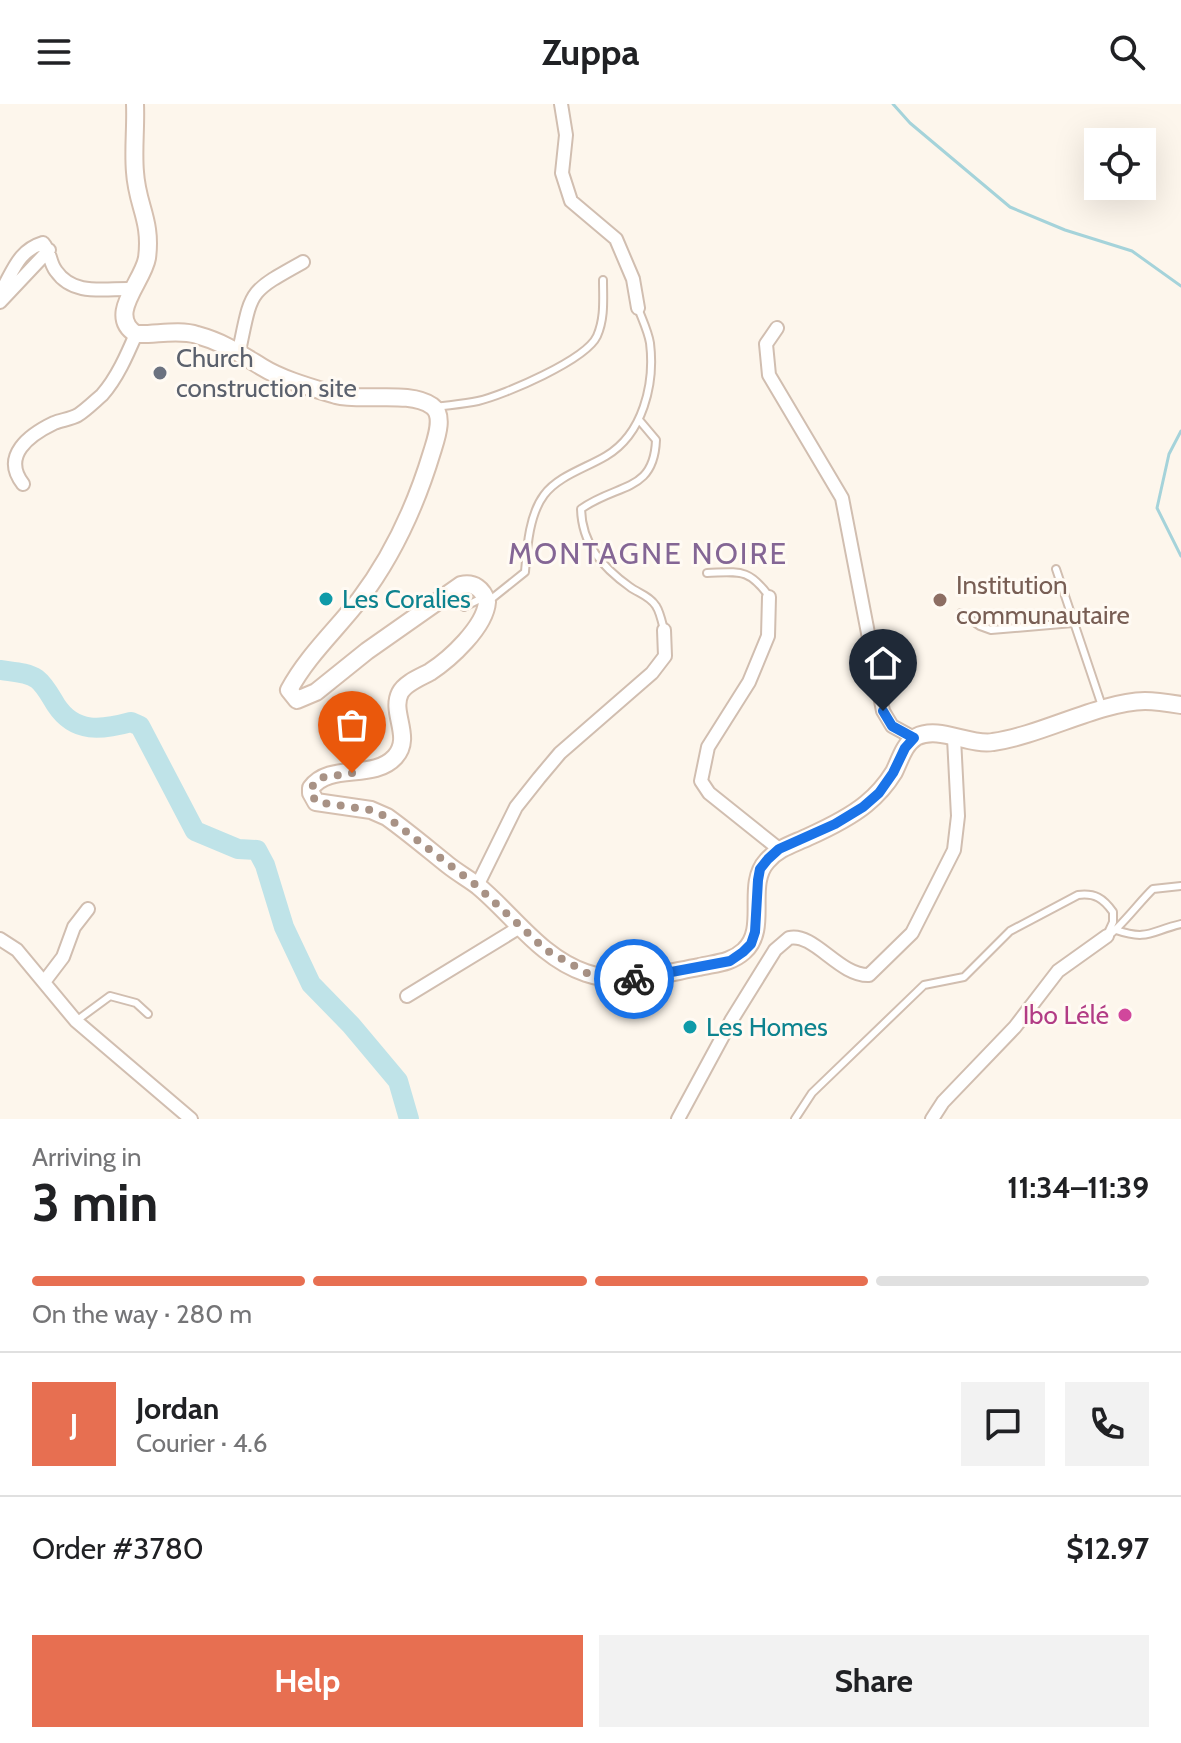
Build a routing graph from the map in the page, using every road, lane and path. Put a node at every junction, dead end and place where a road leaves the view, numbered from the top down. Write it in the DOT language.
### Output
graph roads {
  1 [pos="135,104"];
  2 [pos="561,104"];
  3 [pos="49,250"];
  4 [pos="303,262"];
  5 [pos="603,280"];
  6 [pos="133,289"];
  7 [pos="0,293"];
  8 [pos="0,302"];
  9 [pos="638,308"];
  10 [pos="777,328"];
  11 [pos="136,334"];
  12 [pos="239,351"];
  13 [pos="435,407"];
  14 [pos="640,421"];
  15 [pos="23,484"];
  16 [pos="1056,569"];
  17 [pos="707,573"];
  18 [pos="769,597"];
  19 [pos="487,605"];
  20 [pos="464,607"];
  21 [pos="961,613"];
  22 [pos="1073,623"];
  23 [pos="664,630"];
  24 [pos="1181,705"];
  25 [pos="1103,710"];
  26 [pos="914,738"];
  27 [pos="954,738"];
  28 [pos="779,849"];
  29 [pos="477,886"];
  30 [pos="1181,886"];
  31 [pos="88,909"];
  32 [pos="1181,924"];
  33 [pos="520,927"];
  34 [pos="1112,933"];
  35 [pos="0,939"];
  36 [pos="44,982"];
  37 [pos="407,996"];
  38 [pos="148,1014"];
  39 [pos="76,1021"];
  40 [pos="191,1119"];
  41 [pos="678,1119"];
  42 [pos="795,1119"];
  43 [pos="932,1119"];
  1 -- 6 [label="street"];
  2 -- 9 [label="street"];
  3 -- 6 [label="street"];
  3 -- 7 [label="street"];
  3 -- 8 [label="street"];
  4 -- 12 [label="street"];
  5 -- 13 [label="lane"];
  6 -- 11 [label="street"];
  9 -- 14 [label="lane"];
  10 -- 26 [label="street"];
  11 -- 12 [label="street"];
  11 -- 15 [label="street"];
  12 -- 13 [label="street"];
  13 -- 19 [label="street"];
  14 -- 19 [label="lane"];
  14 -- 23 [label="lane"];
  16 -- 22 [label="lane"];
  17 -- 18 [label="lane"];
  18 -- 28 [label="street"];
  19 -- 20 [label="lane"];
  19 -- 29 [label="street"];
  21 -- 22 [label="lane"];
  22 -- 25 [label="lane"];
  23 -- 29 [label="street"];
  24 -- 25 [label="street"];
  25 -- 27 [label="street"];
  26 -- 27 [label="street"];
  26 -- 28 [label="street"];
  27 -- 41 [label="street"];
  28 -- 33 [label="street"];
  29 -- 33 [label="street"];
  30 -- 34 [label="lane"];
  31 -- 36 [label="street"];
  32 -- 34 [label="lane"];
  33 -- 37 [label="street"];
  34 -- 42 [label="lane"];
  34 -- 43 [label="street"];
  35 -- 36 [label="street"];
  36 -- 39 [label="street"];
  38 -- 39 [label="lane"];
  39 -- 40 [label="street"];
}
